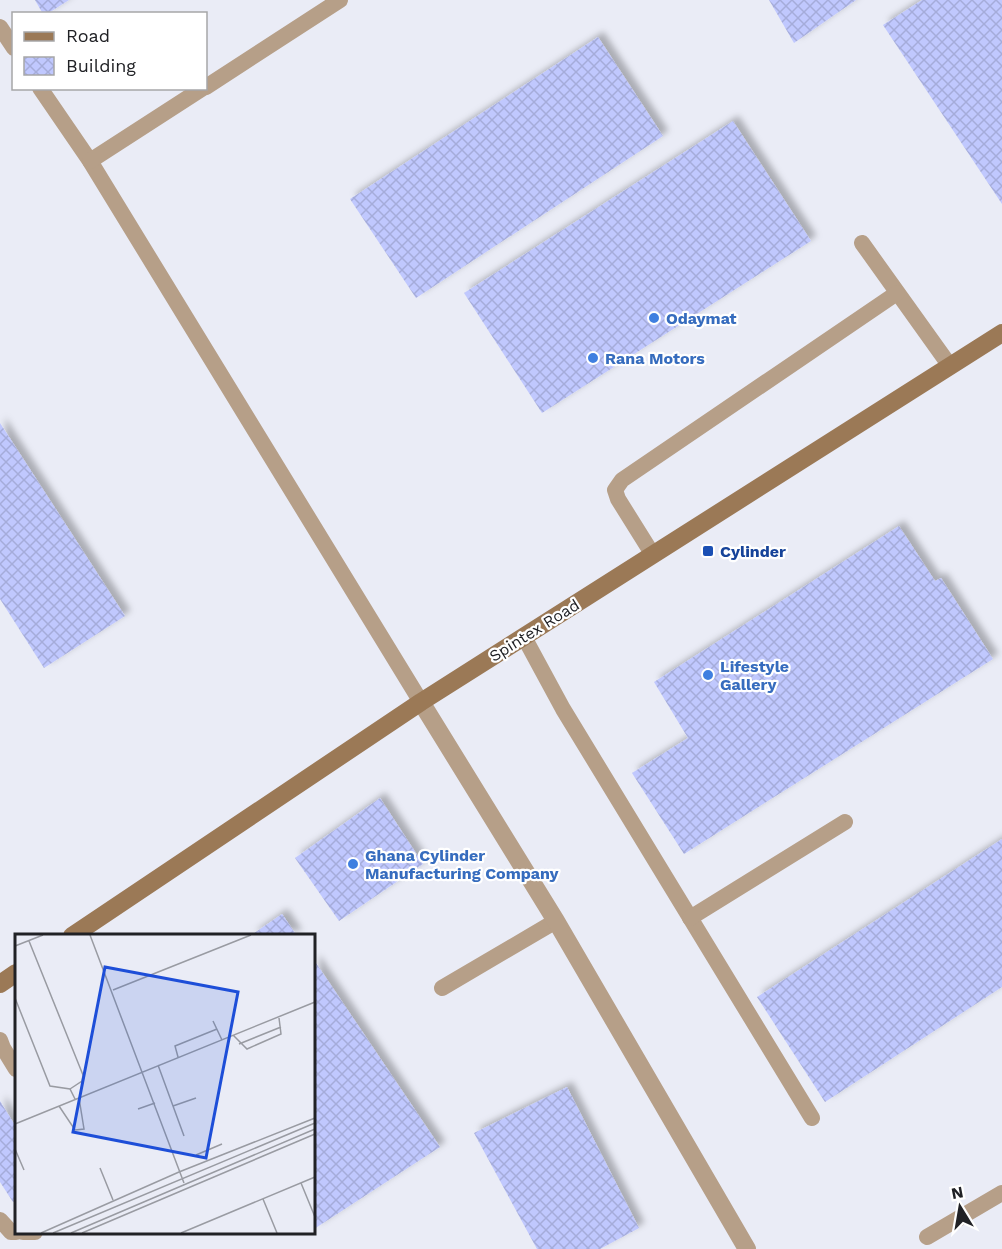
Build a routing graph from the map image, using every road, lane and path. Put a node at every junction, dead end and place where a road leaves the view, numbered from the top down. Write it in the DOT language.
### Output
graph roads {
  1 [pos="340,0"];
  2 [pos="0,27"];
  3 [pos="12,45"];
  4 [pos="207,86"];
  5 [pos="41,90"];
  6 [pos="201,90"];
  7 [pos="90,161"];
  8 [pos="862,243"];
  9 [pos="897,293"];
  10 [pos="1002,333"];
  11 [pos="950,366"];
  12 [pos="653,555"];
  13 [pos="524,637"];
  14 [pos="422,702"];
  15 [pos="845,822"];
  16 [pos="690,918"];
  17 [pos="556,921"];
  18 [pos="75,934"];
  19 [pos="15,974"];
  20 [pos="0,984"];
  21 [pos="442,988"];
  22 [pos="0,1040"];
  23 [pos="15,1067"];
  24 [pos="812,1118"];
  25 [pos="1002,1193"];
  26 [pos="0,1220"];
  27 [pos="15,1232"];
  28 [pos="927,1237"];
  29 [pos="747,1249"];
  1 -- 4 [label="lane"];
  2 -- 3 [label="lane"];
  5 -- 7 [label="lane"];
  6 -- 7 [label="lane"];
  7 -- 14 [label="lane"];
  8 -- 9 [label="lane"];
  9 -- 11 [label="lane"];
  9 -- 12 [label="lane"];
  10 -- 11 [label="main road, Spintex Road"];
  11 -- 12 [label="main road, Spintex Road"];
  12 -- 13 [label="main road, Spintex Road"];
  13 -- 14 [label="main road, Spintex Road"];
  13 -- 16 [label="lane"];
  14 -- 17 [label="street"];
  14 -- 18 [label="main road, Spintex Road"];
  15 -- 16 [label="lane"];
  16 -- 24 [label="lane"];
  17 -- 21 [label="lane"];
  17 -- 29 [label="street"];
  19 -- 20 [label="main road"];
  22 -- 23 [label="lane"];
  25 -- 28 [label="lane"];
  26 -- 27 [label="lane"];
}
